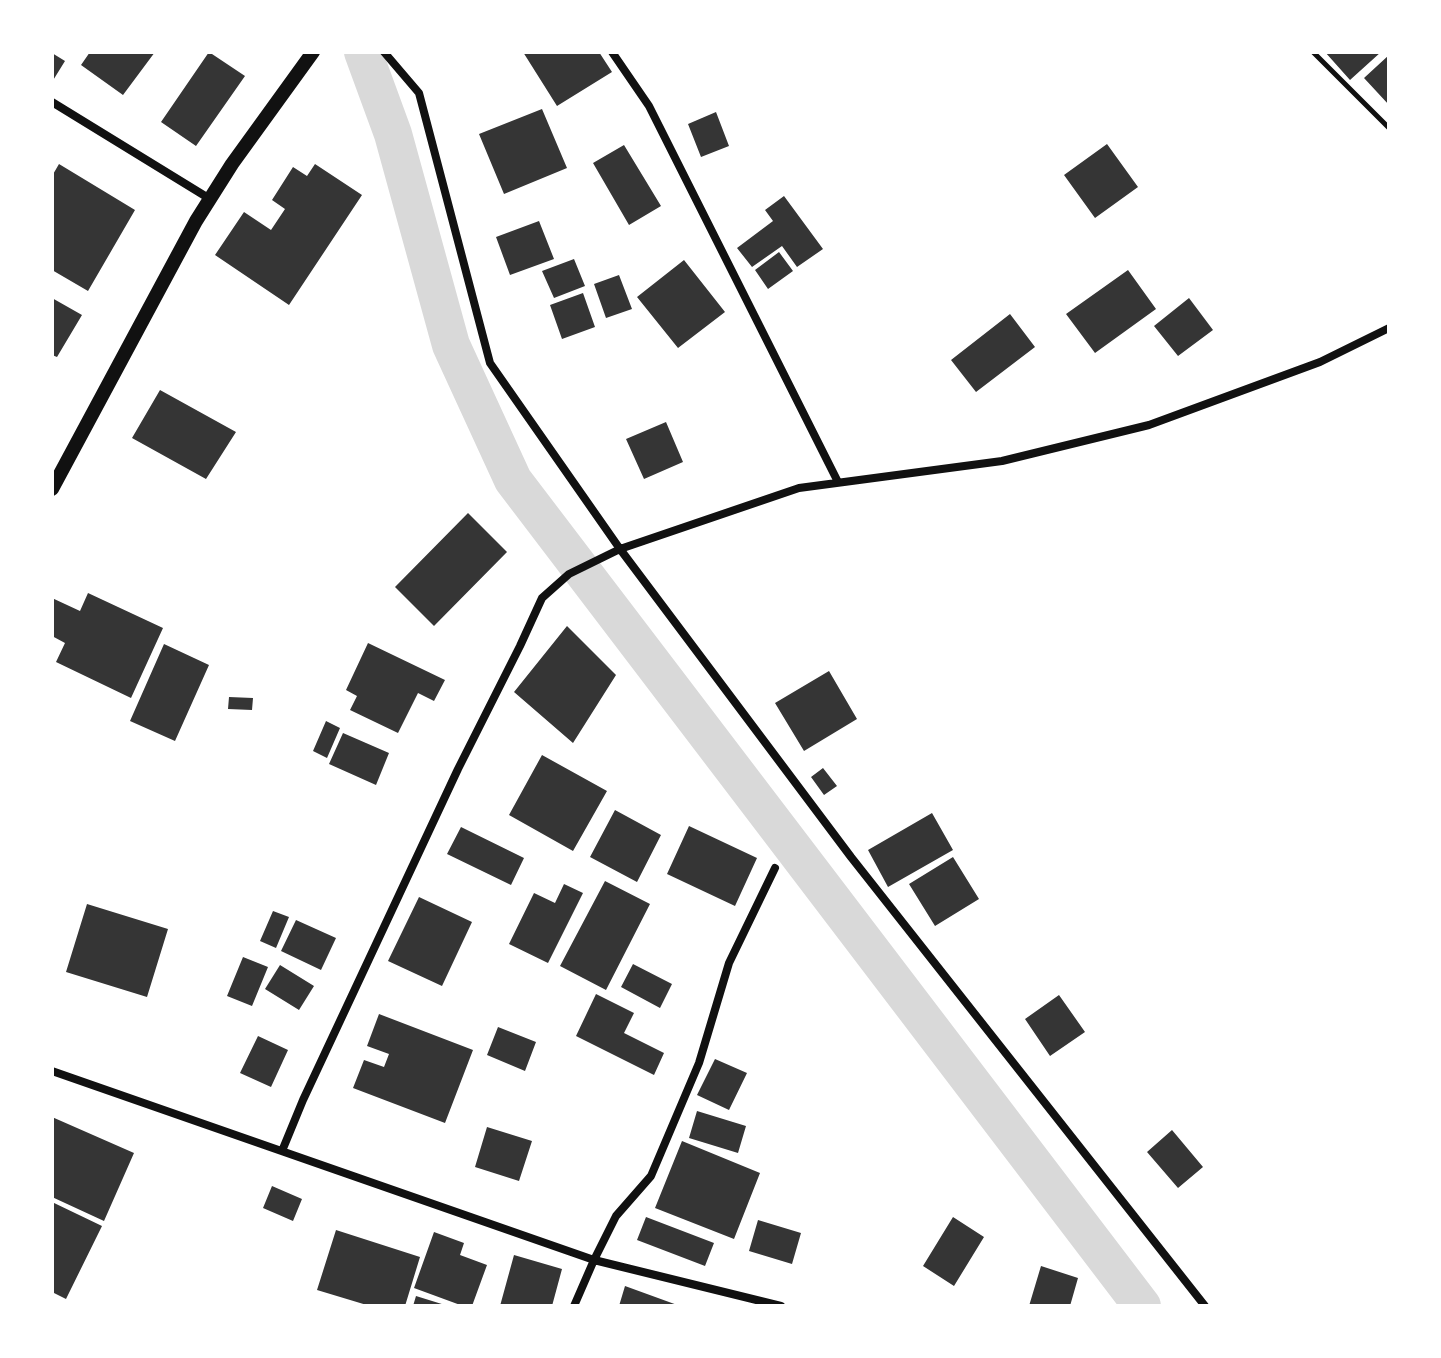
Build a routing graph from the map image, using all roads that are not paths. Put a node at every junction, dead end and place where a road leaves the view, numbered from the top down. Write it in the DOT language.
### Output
graph roads {
  1 [pos="313,52"];
  2 [pos="384,52"];
  3 [pos="612,52"];
  4 [pos="52,102"];
  5 [pos="210,199"];
  6 [pos="1389,328"];
  7 [pos="838,482"];
  8 [pos="52,489"];
  9 [pos="620,549"];
  10 [pos="775,868"];
  11 [pos="52,1071"];
  12 [pos="282,1151"];
  13 [pos="594,1260"];
  14 [pos="574,1306"];
  15 [pos="781,1306"];
  16 [pos="1205,1306"];
  1 -- 5 [label="street"];
  2 -- 9 [label="street"];
  3 -- 7 [label="street"];
  4 -- 5 [label="street"];
  5 -- 8 [label="street"];
  6 -- 7 [label="street"];
  7 -- 9 [label="street"];
  9 -- 12 [label="street"];
  9 -- 16 [label="street"];
  10 -- 13 [label="street"];
  11 -- 12 [label="street"];
  12 -- 13 [label="street"];
  13 -- 14 [label="street"];
  13 -- 15 [label="street"];
}
